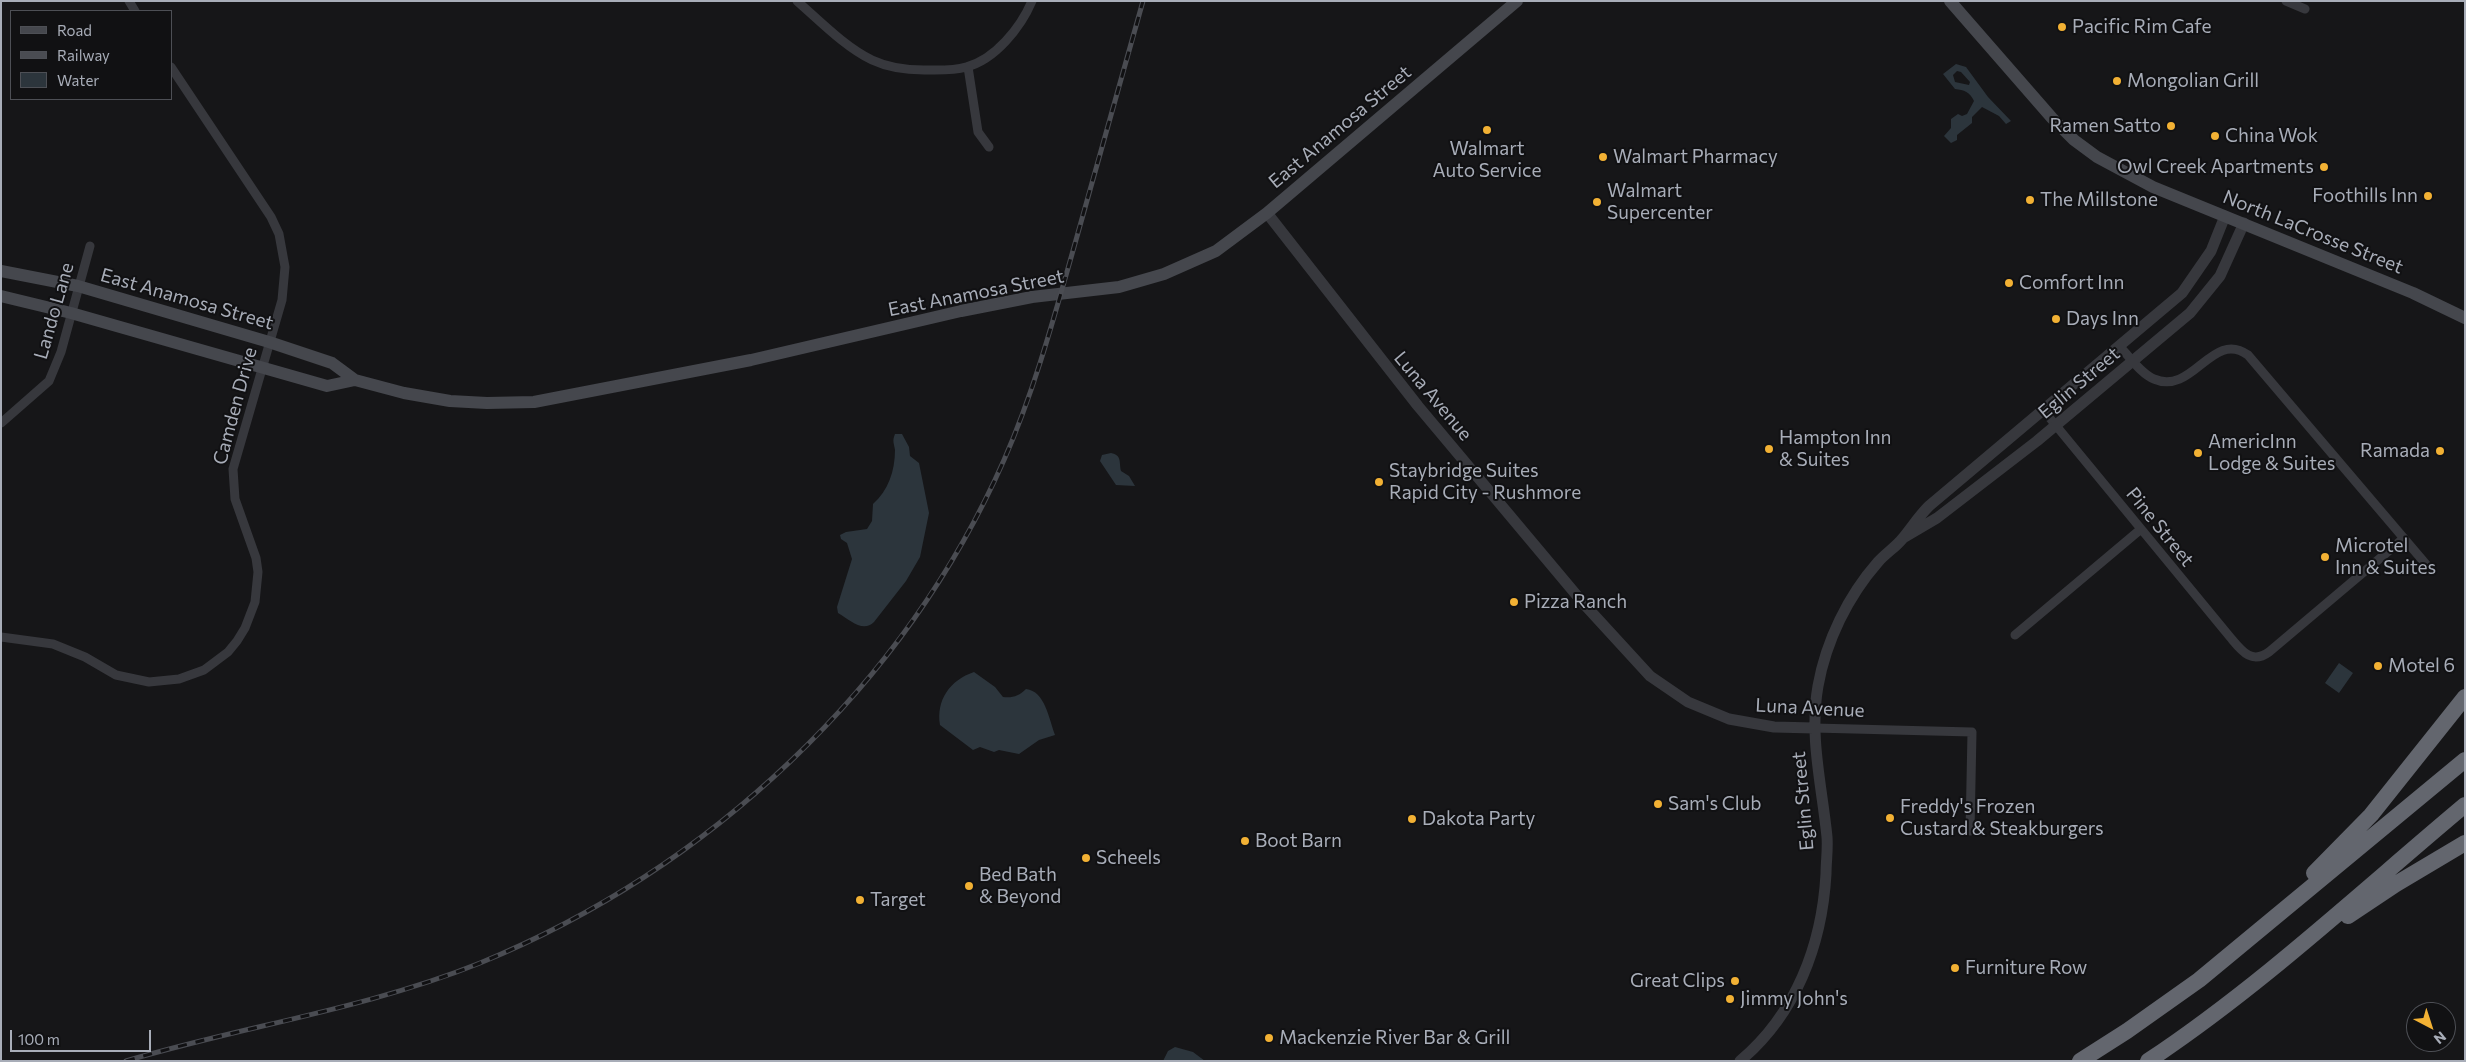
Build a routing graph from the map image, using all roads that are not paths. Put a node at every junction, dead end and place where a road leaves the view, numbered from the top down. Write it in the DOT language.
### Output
graph roads {
  1 [pos="797,1"];
  2 [pos="1032,1"];
  3 [pos="1517,1"];
  4 [pos="1950,1"];
  5 [pos="2286,1"];
  6 [pos="2305,9"];
  7 [pos="968,67"];
  8 [pos="172,68"];
  9 [pos="989,147"];
  10 [pos="1267,213"];
  11 [pos="2225,216"];
  12 [pos="2244,223"];
  13 [pos="90,246"];
  14 [pos="1,272"];
  15 [pos="78,286"];
  16 [pos="1,296"];
  17 [pos="71,313"];
  18 [pos="2465,318"];
  19 [pos="269,342"];
  20 [pos="2120,347"];
  21 [pos="2133,361"];
  22 [pos="262,368"];
  23 [pos="355,380"];
  24 [pos="2044,411"];
  25 [pos="1,424"];
  26 [pos="2056,426"];
  27 [pos="2141,529"];
  28 [pos="1903,538"];
  29 [pos="2404,538"];
  30 [pos="2430,569"];
  31 [pos="2015,634"];
  32 [pos="1,637"];
  33 [pos="2465,697"];
  34 [pos="1814,728"];
  35 [pos="2465,760"];
  36 [pos="2465,805"];
  37 [pos="1970,831"];
  38 [pos="2465,843"];
  39 [pos="2199,980"];
  40 [pos="2257,981"];
  41 [pos="1740,1061"];
  42 [pos="2080,1061"];
  43 [pos="2148,1061"];
  1 -- 7 [label="street"];
  2 -- 7 [label="street"];
  3 -- 10 [label="main road, East Anamosa Street"];
  4 -- 11 [label="main road, North LaCrosse Street"];
  5 -- 6 [label="street"];
  7 -- 9 [label="street"];
  8 -- 19 [label="street, Camden Drive"];
  10 -- 23 [label="main road, East Anamosa Street"];
  10 -- 34 [label="street, Luna Avenue"];
  11 -- 12 [label="main road, North LaCrosse Street"];
  11 -- 20 [label="street, Eglin Street"];
  12 -- 18 [label="main road, North LaCrosse Street"];
  12 -- 21 [label="street, Eglin Street"];
  13 -- 15 [label="street, Lando Lane"];
  14 -- 15 [label="main road, East Anamosa Street"];
  15 -- 17 [label="street, Lando Lane"];
  15 -- 19 [label="main road, East Anamosa Street"];
  16 -- 17 [label="main road, East Anamosa Street"];
  17 -- 22 [label="main road, East Anamosa Street"];
  17 -- 25 [label="street, Lando Lane"];
  19 -- 22 [label="street, Camden Drive"];
  19 -- 23 [label="main road, East Anamosa Street"];
  20 -- 21 [label="street"];
  20 -- 24 [label="street, Eglin Street"];
  21 -- 26 [label="street, Eglin Street"];
  21 -- 29 [label="street"];
  22 -- 23 [label="main road, East Anamosa Street"];
  22 -- 32 [label="street, Camden Drive"];
  24 -- 26 [label="street, Pine Street"];
  24 -- 28 [label="street, Eglin Street"];
  26 -- 27 [label="street, Pine Street"];
  26 -- 28 [label="street, Eglin Street"];
  27 -- 29 [label="street, Pine Street"];
  27 -- 31 [label="street"];
  28 -- 34 [label="street, Eglin Street"];
  29 -- 30 [label="street"];
  33 -- 39 [label="highway"];
  34 -- 37 [label="street, Luna Avenue"];
  34 -- 41 [label="street, Eglin Street"];
  35 -- 39 [label="highway"];
  36 -- 40 [label="highway"];
  38 -- 40 [label="highway"];
  39 -- 42 [label="highway"];
  40 -- 43 [label="highway"];
}
